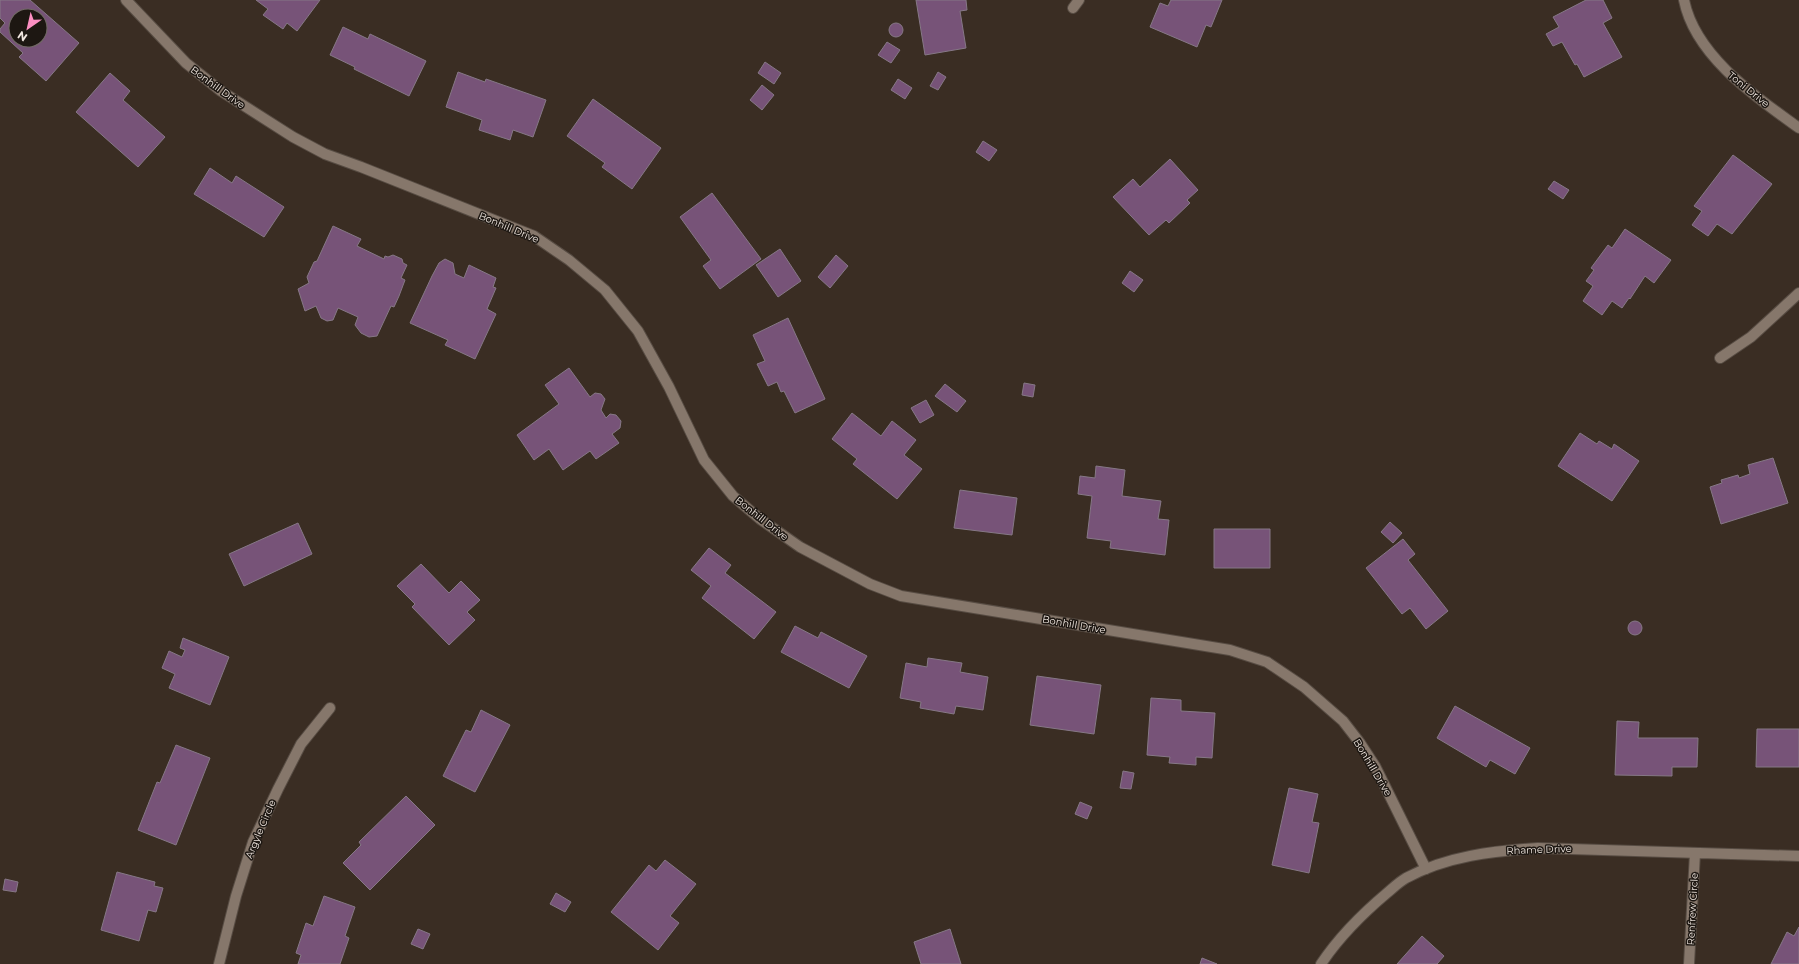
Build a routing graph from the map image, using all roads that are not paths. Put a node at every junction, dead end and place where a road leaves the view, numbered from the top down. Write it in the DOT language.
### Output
graph roads {
  1 [pos="126,0"];
  2 [pos="1684,0"];
  3 [pos="1799,128"];
  4 [pos="1799,292"];
  5 [pos="1720,358"];
  6 [pos="330,708"];
  7 [pos="1695,853"];
  8 [pos="1799,856"];
  9 [pos="1426,869"];
  10 [pos="219,964"];
  11 [pos="1321,964"];
  12 [pos="1689,964"];
  1 -- 9 [label="street, Bonhill Drive"];
  2 -- 3 [label="street, Toni Drive"];
  4 -- 5 [label="street"];
  6 -- 10 [label="street, Argyle Circle"];
  7 -- 8 [label="street, Rhame Drive"];
  7 -- 9 [label="street, Rhame Drive"];
  7 -- 12 [label="street, Renfrew Circle"];
  9 -- 11 [label="street, Rhame Drive"];
}
